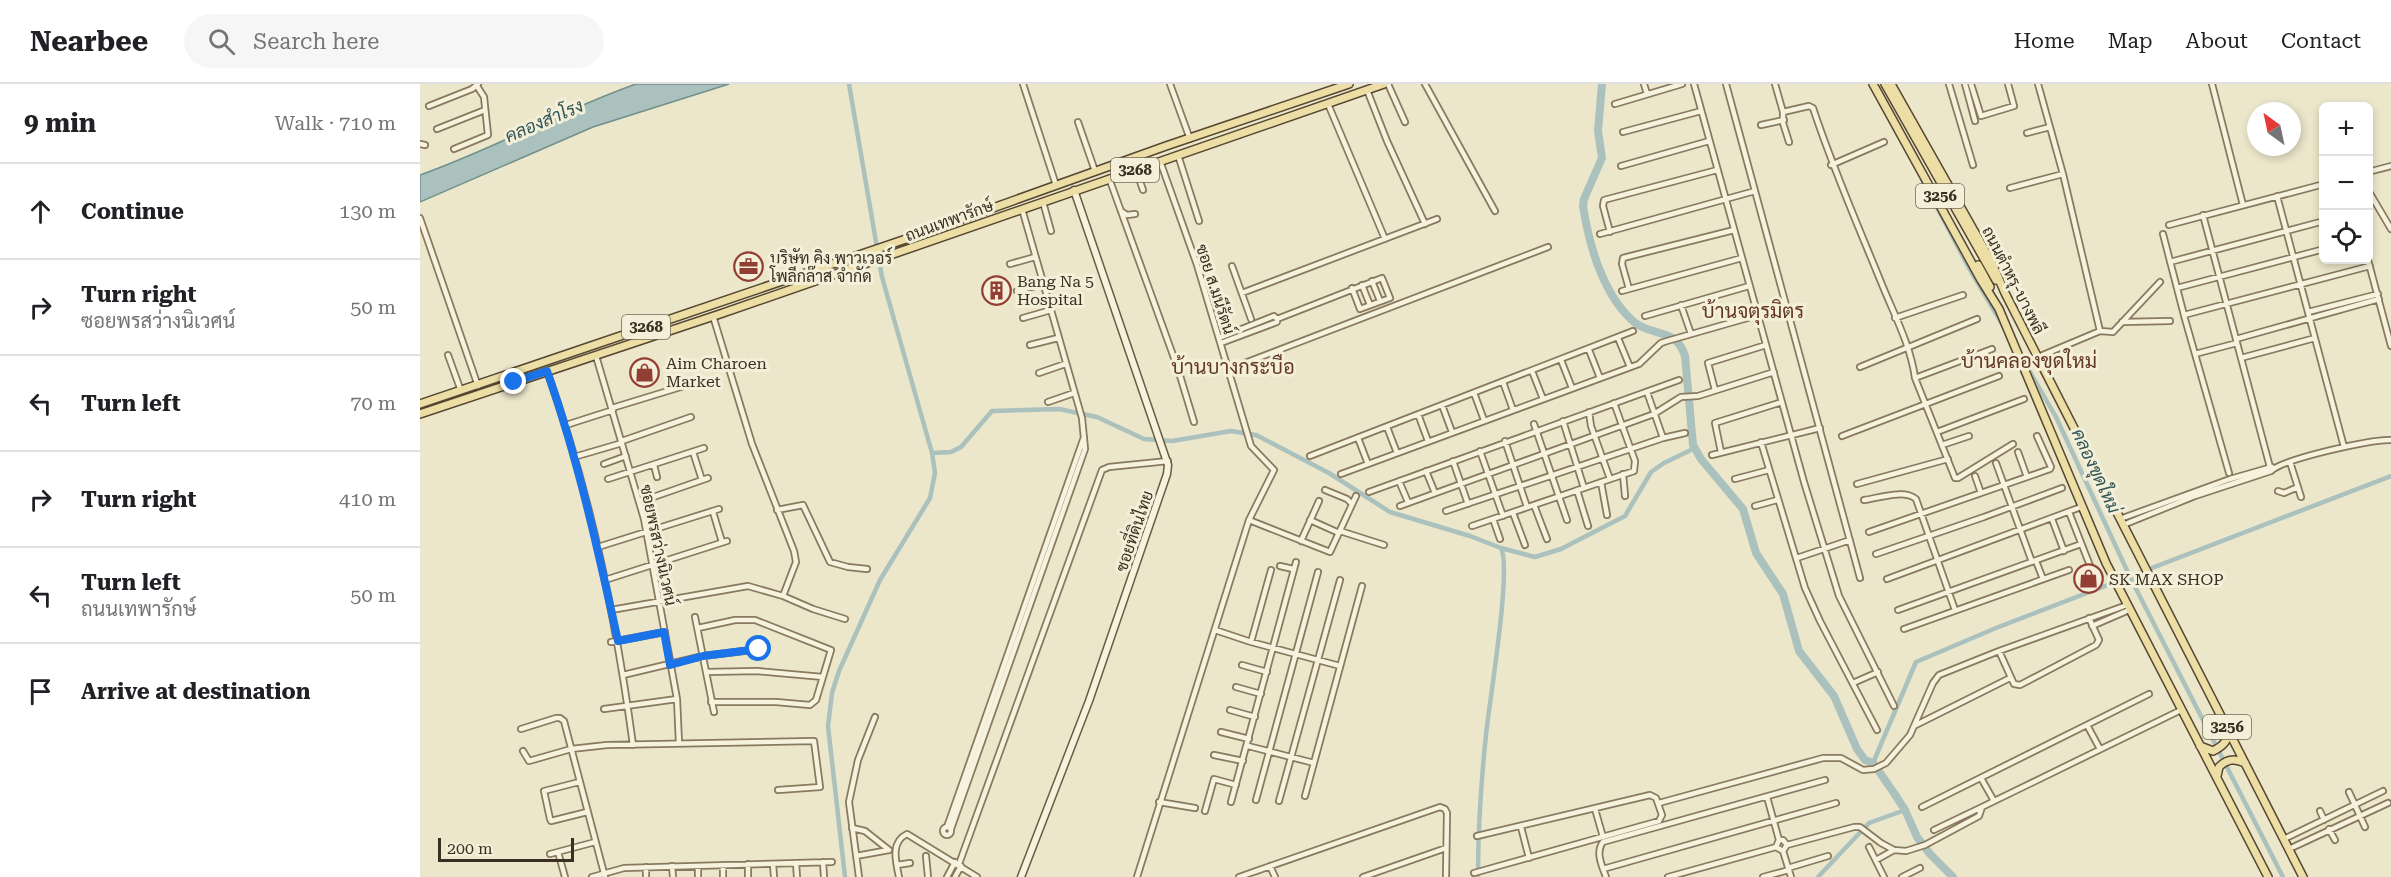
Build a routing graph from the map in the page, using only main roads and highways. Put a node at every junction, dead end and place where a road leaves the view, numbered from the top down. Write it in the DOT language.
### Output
graph roads {
  1 [pos="1349,84"];
  2 [pos="1386,84"];
  3 [pos="1875,84"];
  4 [pos="1885,84"];
  5 [pos="1891,84"];
  6 [pos="1989,262"];
  7 [pos="420,404"];
  8 [pos="420,414"];
  9 [pos="2229,731"];
  10 [pos="2200,746"];
  11 [pos="2245,762"];
  12 [pos="2217,779"];
  13 [pos="2268,877"];
  14 [pos="2303,877"];
  1 -- 7 [label="main road, ถนนเทพารักษ์ / 3268"];
  2 -- 8 [label="main road, ถนนเทพารักษ์ / 3268"];
  3 -- 10 [label="main road, ถนนตำหรุ-บางพลี / 3256"];
  4 -- 6 [label="main road, 3256"];
  5 -- 6 [label="main road, ถนนตำหรุ-บางพลี / 3256"];
  6 -- 9 [label="main road, ถนนตำหรุ-บางพลี / 3256"];
  9 -- 10 [label="main road"];
  9 -- 11 [label="main road, ถนนตำหรุ-บางพลี / 3256"];
  10 -- 12 [label="main road, ถนนตำหรุ-บางพลี / 3256"];
  11 -- 12 [label="main road"];
  11 -- 14 [label="main road, ถนนตำหรุ-บางพลี / 3256"];
  12 -- 13 [label="main road, ถนนตำหรุ-บางพลี / 3256"];
}
